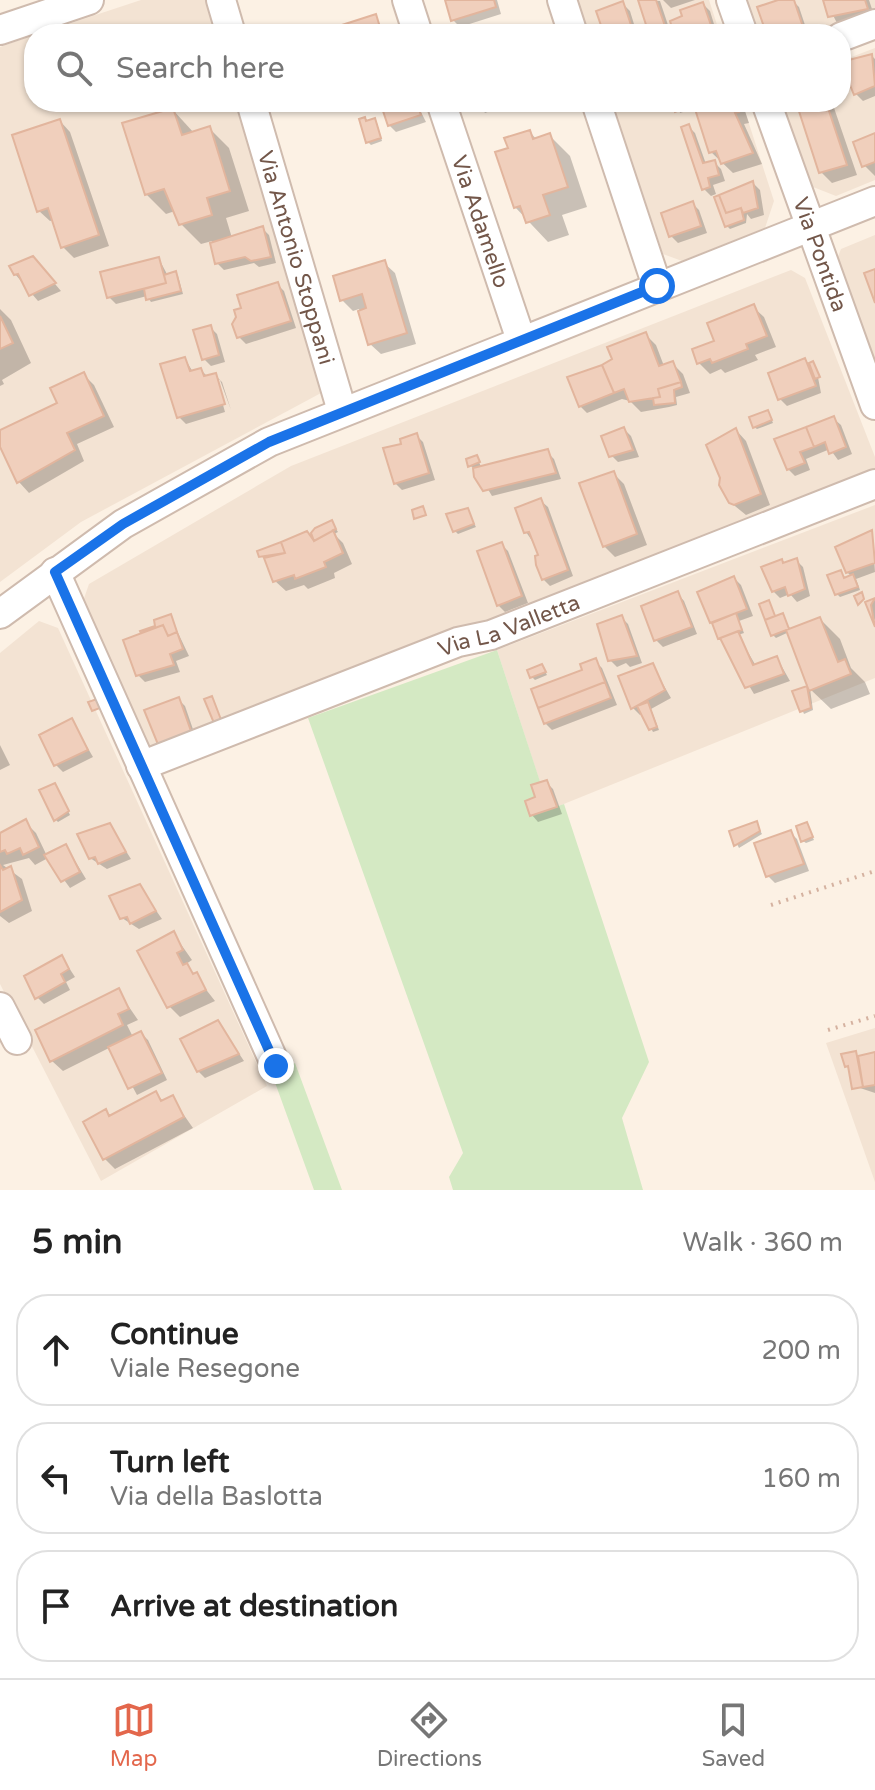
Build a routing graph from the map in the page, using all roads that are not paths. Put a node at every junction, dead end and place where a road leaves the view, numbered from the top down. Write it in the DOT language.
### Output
graph roads {
  1 [pos="89,0"];
  2 [pos="221,0"];
  3 [pos="407,0"];
  4 [pos="562,0"];
  5 [pos="731,0"];
  6 [pos="228,24"];
  7 [pos="415,24"];
  8 [pos="570,24"];
  9 [pos="739,24"];
  10 [pos="875,24"];
  11 [pos="0,29"];
  12 [pos="851,33"];
  13 [pos="254,112"];
  14 [pos="444,112"];
  15 [pos="599,112"];
  16 [pos="770,112"];
  17 [pos="875,201"];
  18 [pos="810,227"];
  19 [pos="657,286"];
  20 [pos="521,340"];
  21 [pos="875,405"];
  22 [pos="342,411"];
  23 [pos="875,484"];
  24 [pos="55,572"];
  25 [pos="0,614"];
  26 [pos="141,766"];
  27 [pos="0,1007"];
  28 [pos="17,1040"];
  29 [pos="276,1066"];
  1 -- 11 [label="street"];
  2 -- 6 [label="street"];
  3 -- 7 [label="street"];
  4 -- 8 [label="street"];
  5 -- 9 [label="street"];
  10 -- 12 [label="street"];
  13 -- 22 [label="street, Via Antonio Stoppani"];
  14 -- 20 [label="street, Via Adamello"];
  15 -- 19 [label="street"];
  16 -- 18 [label="street, Via Pontida"];
  17 -- 18 [label="street"];
  18 -- 19 [label="street"];
  18 -- 21 [label="street, Via Pontida"];
  19 -- 20 [label="street"];
  20 -- 22 [label="street"];
  22 -- 24 [label="street"];
  23 -- 26 [label="street, Via La Valletta"];
  24 -- 25 [label="street"];
  24 -- 26 [label="street"];
  26 -- 29 [label="street"];
  27 -- 28 [label="street"];
}
